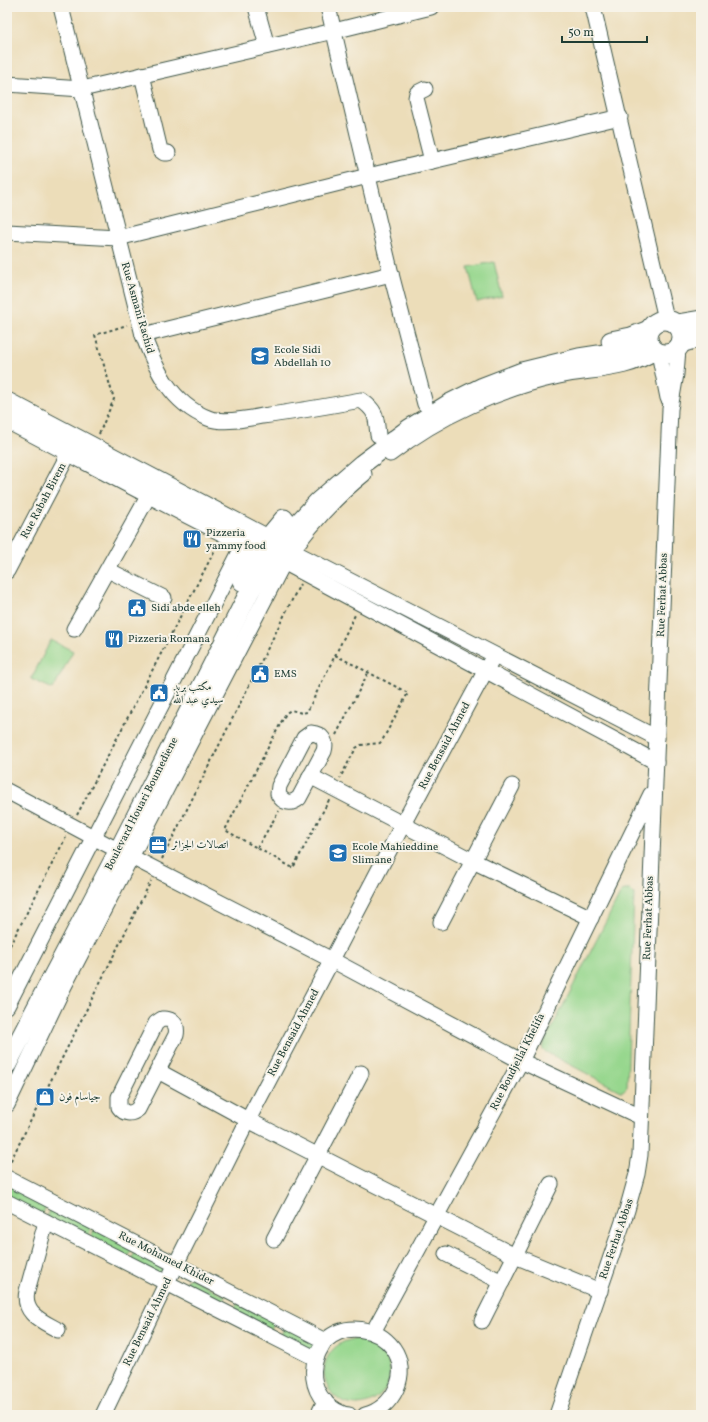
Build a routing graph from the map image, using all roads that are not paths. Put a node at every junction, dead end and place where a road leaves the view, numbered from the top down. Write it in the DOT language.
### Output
graph roads {
  1 [pos="61,7"];
  2 [pos="256,7"];
  3 [pos="328,7"];
  4 [pos="430,7"];
  5 [pos="593,7"];
  6 [pos="334,31"];
  7 [pos="266,46"];
  8 [pos="142,75"];
  9 [pos="7,84"];
  10 [pos="82,89"];
  11 [pos="425,89"];
  12 [pos="620,117"];
  13 [pos="168,153"];
  14 [pos="432,161"];
  15 [pos="368,176"];
  16 [pos="7,232"];
  17 [pos="118,238"];
  18 [pos="391,274"];
  19 [pos="701,320"];
  20 [pos="672,322"];
  21 [pos="141,328"];
  22 [pos="701,337"];
  23 [pos="654,345"];
  24 [pos="679,346"];
  25 [pos="7,402"];
  26 [pos="425,404"];
  27 [pos="670,409"];
  28 [pos="7,419"];
  29 [pos="378,435"];
  30 [pos="70,451"];
  31 [pos="150,495"];
  32 [pos="271,549"];
  33 [pos="108,570"];
  34 [pos="7,571"];
  35 [pos="164,598"];
  36 [pos="74,629"];
  37 [pos="494,655"];
  38 [pos="485,670"];
  39 [pos="657,738"];
  40 [pos="656,762"];
  41 [pos="310,776"];
  42 [pos="512,786"];
  43 [pos="654,788"];
  44 [pos="7,791"];
  45 [pos="403,824"];
  46 [pos="113,847"];
  47 [pos="473,861"];
  48 [pos="591,918"];
  49 [pos="441,922"];
  50 [pos="332,960"];
  51 [pos="7,1006"];
  52 [pos="7,1037"];
  53 [pos="520,1061"];
  54 [pos="7,1064"];
  55 [pos="158,1071"];
  56 [pos="361,1073"];
  57 [pos="7,1105"];
  58 [pos="641,1117"];
  59 [pos="248,1120"];
  60 [pos="318,1156"];
  61 [pos="7,1178"];
  62 [pos="551,1184"];
  63 [pos="7,1202"];
  64 [pos="436,1216"];
  65 [pos="46,1222"];
  66 [pos="274,1239"];
  67 [pos="446,1254"];
  68 [pos="515,1256"];
  69 [pos="176,1264"];
  70 [pos="502,1282"];
  71 [pos="166,1284"];
  72 [pos="600,1291"];
  73 [pos="482,1321"];
  74 [pos="58,1330"];
  75 [pos="373,1332"];
  76 [pos="325,1341"];
  77 [pos="315,1358"];
  78 [pos="325,1402"];
  79 [pos="103,1415"];
  80 [pos="318,1415"];
  81 [pos="349,1415"];
  82 [pos="365,1415"];
  83 [pos="557,1415"];
  1 -- 10 [label="street, Rue Asmani Rachid"];
  2 -- 7 [label="street"];
  3 -- 6 [label="street"];
  4 -- 6 [label="street"];
  5 -- 12 [label="street"];
  6 -- 7 [label="street"];
  6 -- 15 [label="street"];
  7 -- 8 [label="street"];
  8 -- 10 [label="street"];
  8 -- 13 [label="street"];
  9 -- 10 [label="street"];
  10 -- 17 [label="street, Rue Asmani Rachid"];
  11 -- 14 [label="street"];
  12 -- 14 [label="street"];
  12 -- 20 [label="street"];
  14 -- 15 [label="street"];
  15 -- 17 [label="street"];
  15 -- 18 [label="street"];
  16 -- 17 [label="street"];
  17 -- 21 [label="street, Rue Asmani Rachid"];
  18 -- 21 [label="street"];
  18 -- 26 [label="street"];
  19 -- 20 [label="main road"];
  20 -- 23 [label="main road"];
  20 -- 24 [label="main road"];
  21 -- 29 [label="street, Rue Asmani Rachid"];
  22 -- 24 [label="main road"];
  23 -- 24 [label="main road"];
  23 -- 26 [label="main road"];
  23 -- 27 [label="street, Rue Ferhat Abbas"];
  23 -- 32 [label="main road"];
  24 -- 27 [label="street, Rue Ferhat Abbas"];
  25 -- 32 [label="main road"];
  26 -- 29 [label="main road"];
  27 -- 39 [label="street, Rue Ferhat Abbas"];
  28 -- 30 [label="main road"];
  29 -- 32 [label="main road"];
  30 -- 31 [label="main road"];
  30 -- 34 [label="street, Rue Rabah Birem"];
  31 -- 32 [label="main road"];
  31 -- 33 [label="street"];
  32 -- 37 [label="street"];
  32 -- 38 [label="street"];
  32 -- 46 [label="main road, Boulevard Houari Boumediene"];
  32 -- 46 [label="street"];
  33 -- 35 [label="street"];
  33 -- 36 [label="street"];
  37 -- 38 [label="street, Rue Bensaid Ahmed"];
  37 -- 39 [label="street"];
  38 -- 40 [label="street"];
  38 -- 45 [label="street, Rue Bensaid Ahmed"];
  39 -- 40 [label="street, Rue Ferhat Abbas"];
  40 -- 43 [label="street, Rue Ferhat Abbas"];
  41 -- 45 [label="street"];
  42 -- 47 [label="street"];
  43 -- 48 [label="street, Rue Boudjellal Khelifa"];
  43 -- 58 [label="street, Rue Ferhat Abbas"];
  44 -- 46 [label="street"];
  45 -- 47 [label="street"];
  45 -- 50 [label="street, Rue Bensaid Ahmed"];
  46 -- 50 [label="street"];
  46 -- 51 [label="street"];
  46 -- 52 [label="main road, Boulevard Houari Boumediene"];
  46 -- 54 [label="main road, Boulevard Houari Boumediene"];
  46 -- 57 [label="street"];
  47 -- 48 [label="street"];
  47 -- 49 [label="street"];
  48 -- 53 [label="street, Rue Boudjellal Khelifa"];
  50 -- 53 [label="street"];
  50 -- 59 [label="street, Rue Bensaid Ahmed"];
  53 -- 58 [label="street"];
  53 -- 64 [label="street, Rue Boudjellal Khelifa"];
  55 -- 55 [label="street"];
  55 -- 59 [label="street"];
  56 -- 60 [label="street"];
  58 -- 72 [label="street, Rue Ferhat Abbas"];
  59 -- 60 [label="street"];
  59 -- 69 [label="street, Rue Bensaid Ahmed"];
  60 -- 64 [label="street"];
  60 -- 66 [label="street"];
  61 -- 69 [label="street, Rue Mohamed Khider"];
  62 -- 68 [label="street"];
  63 -- 65 [label="street, Rue Mohamed Khider"];
  64 -- 68 [label="street"];
  64 -- 75 [label="street, Rue Boudjellal Khelifa"];
  65 -- 71 [label="street, Rue Mohamed Khider"];
  65 -- 74 [label="street"];
  67 -- 70 [label="street"];
  68 -- 70 [label="street"];
  68 -- 72 [label="street"];
  69 -- 71 [label="street, Rue Bensaid Ahmed"];
  69 -- 76 [label="street, Rue Mohamed Khider"];
  70 -- 73 [label="street"];
  71 -- 77 [label="street, Rue Mohamed Khider"];
  71 -- 79 [label="street, Rue Bensaid Ahmed"];
  72 -- 83 [label="street, Rue Ferhat Abbas"];
  75 -- 76 [label="street"];
  75 -- 82 [label="street"];
  76 -- 77 [label="street"];
  77 -- 78 [label="street"];
  78 -- 80 [label="street"];
  78 -- 81 [label="street"];
}
